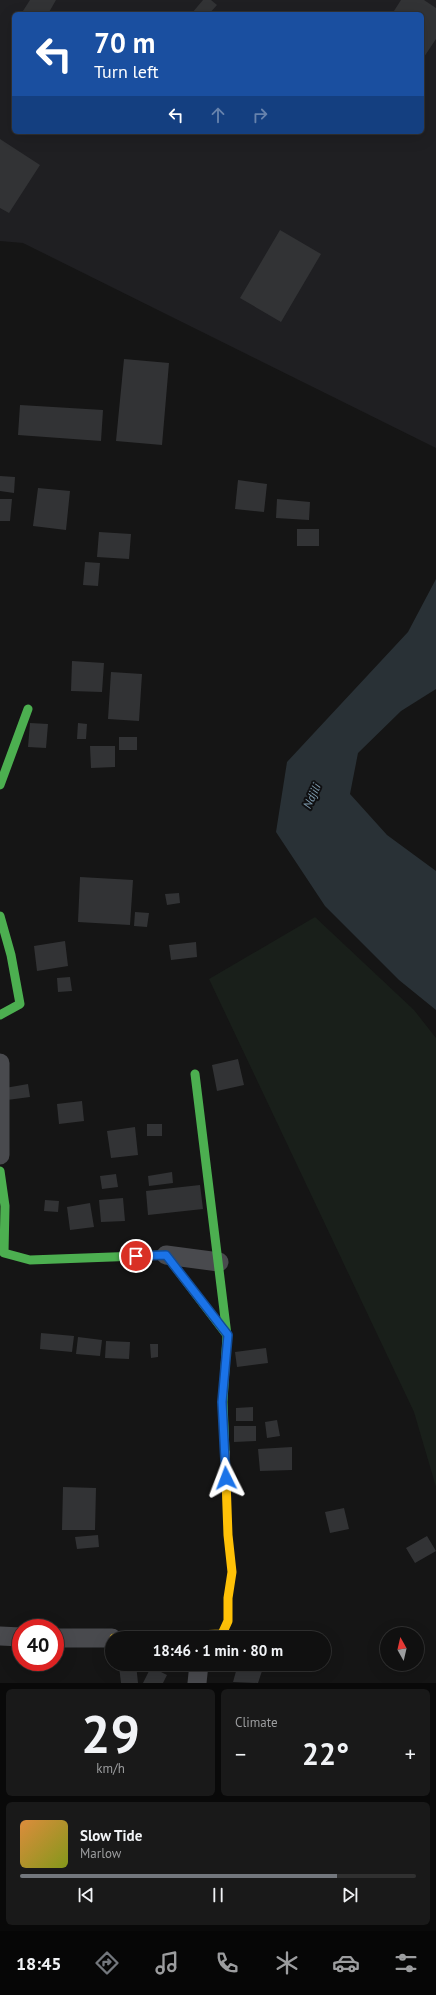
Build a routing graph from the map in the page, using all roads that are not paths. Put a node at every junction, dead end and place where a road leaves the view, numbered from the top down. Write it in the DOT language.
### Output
graph roads {
  1 [pos="28,709"];
  2 [pos="0,785"];
  3 [pos="0,916"];
  4 [pos="0,1015"];
  5 [pos="0,1063"];
  6 [pos="195,1074"];
  7 [pos="0,1155"];
  8 [pos="0,1171"];
  9 [pos="166,1255"];
  10 [pos="219,1262"];
  11 [pos="228,1335"];
  12 [pos="223,1631"];
  13 [pos="0,1636"];
  14 [pos="12,1637"];
  15 [pos="64,1638"];
  16 [pos="105,1638"];
  17 [pos="198,1671"];
  18 [pos="197,1683"];
  1 -- 2 [label="street"];
  3 -- 4 [label="street"];
  5 -- 7 [label="street"];
  6 -- 10 [label="street"];
  8 -- 9 [label="street"];
  9 -- 10 [label="street"];
  9 -- 11 [label="street"];
  10 -- 11 [label="street"];
  11 -- 12 [label="street"];
  13 -- 14 [label="street"];
  15 -- 16 [label="street"];
  17 -- 18 [label="street"];
}
